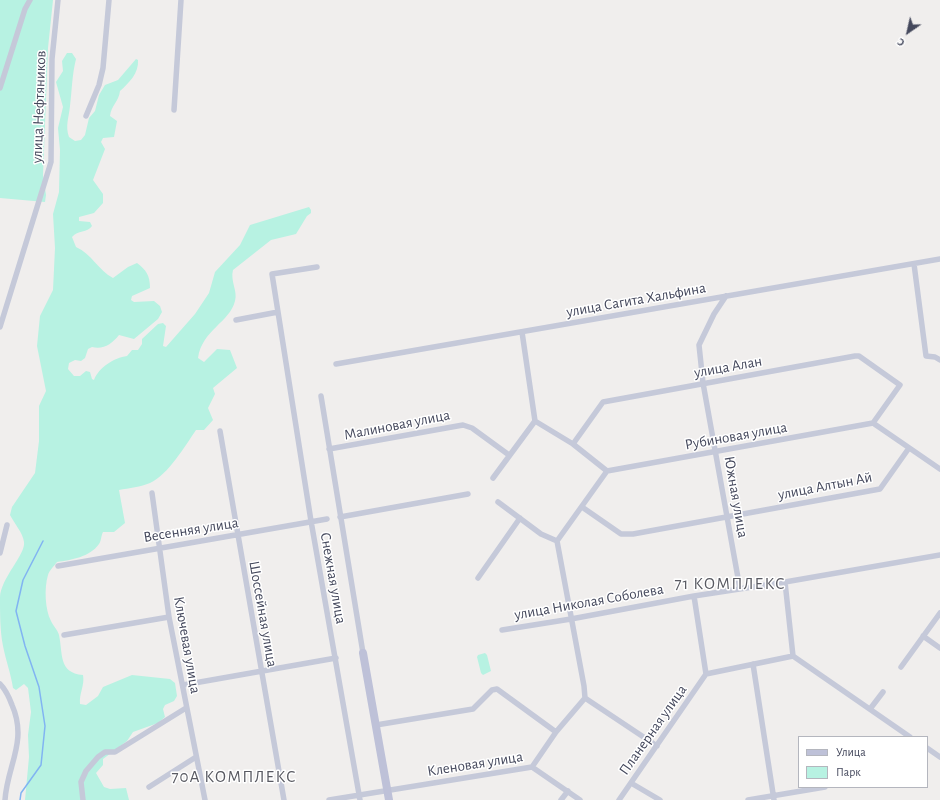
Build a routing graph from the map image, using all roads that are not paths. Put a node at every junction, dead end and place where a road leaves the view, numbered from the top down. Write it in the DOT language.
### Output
graph roads {
  1 [pos="30,0"];
  2 [pos="58,0"];
  3 [pos="109,0"];
  4 [pos="181,0"];
  5 [pos="0,88"];
  6 [pos="174,110"];
  7 [pos="86,116"];
  8 [pos="940,259"];
  9 [pos="914,264"];
  10 [pos="317,267"];
  11 [pos="726,296"];
  12 [pos="278,312"];
  13 [pos="236,320"];
  14 [pos="0,327"];
  15 [pos="522,332"];
  16 [pos="940,360"];
  17 [pos="336,364"];
  18 [pos="703,383"];
  19 [pos="321,396"];
  20 [pos="535,421"];
  21 [pos="873,423"];
  22 [pos="220,431"];
  23 [pos="573,444"];
  24 [pos="909,448"];
  25 [pos="329,450"];
  26 [pos="715,451"];
  27 [pos="509,455"];
  28 [pos="940,469"];
  29 [pos="607,471"];
  30 [pos="493,478"];
  31 [pos="152,493"];
  32 [pos="468,494"];
  33 [pos="498,502"];
  34 [pos="582,507"];
  35 [pos="340,517"];
  36 [pos="520,518"];
  37 [pos="727,518"];
  38 [pos="327,519"];
  39 [pos="311,521"];
  40 [pos="7,525"];
  41 [pos="238,535"];
  42 [pos="557,541"];
  43 [pos="159,547"];
  44 [pos="0,553"];
  45 [pos="940,555"];
  46 [pos="58,566"];
  47 [pos="478,578"];
  48 [pos="785,582"];
  49 [pos="740,589"];
  50 [pos="694,596"];
  51 [pos="940,612"];
  52 [pos="169,617"];
  53 [pos="571,619"];
  54 [pos="502,630"];
  55 [pos="64,635"];
  56 [pos="923,636"];
  57 [pos="940,648"];
  58 [pos="363,653"];
  59 [pos="793,656"];
  60 [pos="336,658"];
  61 [pos="753,664"];
  62 [pos="901,667"];
  63 [pos="260,670"];
  64 [pos="706,674"];
  65 [pos="0,684"];
  66 [pos="183,685"];
  67 [pos="883,692"];
  68 [pos="585,698"];
  69 [pos="186,708"];
  70 [pos="870,709"];
  71 [pos="376,725"];
  72 [pos="556,732"];
  73 [pos="904,735"];
  74 [pos="657,746"];
  75 [pos="928,749"];
  76 [pos="196,757"];
  77 [pos="940,757"];
  78 [pos="532,767"];
  79 [pos="630,783"];
  80 [pos="149,787"];
  81 [pos="820,788"];
  82 [pos="387,790"];
  83 [pos="568,791"];
  84 [pos="360,797"];
  85 [pos="774,798"];
  86 [pos="5,800"];
  87 [pos="83,800"];
  88 [pos="204,800"];
  89 [pos="284,800"];
  90 [pos="330,800"];
  91 [pos="389,800"];
  92 [pos="561,800"];
  93 [pos="580,800"];
  94 [pos="619,800"];
  95 [pos="660,800"];
  96 [pos="748,800"];
  1 -- 5 [label="street"];
  2 -- 14 [label="street, улица Нефтяников"];
  3 -- 7 [label="street"];
  4 -- 6 [label="street"];
  8 -- 9 [label="street, улица Сагита Хальфина"];
  9 -- 11 [label="street, улица Сагита Хальфина"];
  9 -- 16 [label="street"];
  10 -- 12 [label="street, Снежная улица"];
  11 -- 15 [label="street, улица Сагита Хальфина"];
  11 -- 18 [label="street, Южная улица"];
  12 -- 13 [label="street"];
  12 -- 39 [label="street, Снежная улица"];
  15 -- 17 [label="street, улица Сагита Хальфина"];
  15 -- 20 [label="street"];
  18 -- 21 [label="street, улица Алан"];
  18 -- 23 [label="street, улица Алан"];
  18 -- 26 [label="street, Южная улица"];
  19 -- 25 [label="street"];
  20 -- 23 [label="street"];
  20 -- 27 [label="street"];
  21 -- 24 [label="street"];
  21 -- 26 [label="street, Рубиновая улица"];
  22 -- 41 [label="street, Шоссейная улица"];
  23 -- 29 [label="street"];
  24 -- 28 [label="street"];
  24 -- 37 [label="street, улица Алтын Ай"];
  25 -- 27 [label="street, Малиновая улица"];
  25 -- 35 [label="street"];
  26 -- 29 [label="street, Рубиновая улица"];
  26 -- 37 [label="street, Южная улица"];
  27 -- 30 [label="street"];
  29 -- 34 [label="street"];
  31 -- 43 [label="street, Ключевая улица"];
  32 -- 35 [label="street"];
  33 -- 36 [label="street"];
  34 -- 37 [label="street, улица Алтын Ай"];
  34 -- 42 [label="street"];
  35 -- 58 [label="street"];
  36 -- 42 [label="street"];
  36 -- 47 [label="street"];
  37 -- 49 [label="street, Южная улица"];
  38 -- 39 [label="street, Весенняя улица"];
  39 -- 41 [label="street, Весенняя улица"];
  39 -- 60 [label="street, Снежная улица"];
  40 -- 44 [label="street"];
  41 -- 43 [label="street, Весенняя улица"];
  41 -- 63 [label="street, Шоссейная улица"];
  42 -- 53 [label="street"];
  43 -- 46 [label="street, Весенняя улица"];
  43 -- 52 [label="street, Ключевая улица"];
  45 -- 48 [label="street, улица Николая Соболева"];
  48 -- 49 [label="street, улица Николая Соболева"];
  48 -- 59 [label="street"];
  49 -- 50 [label="street, улица Николая Соболева"];
  50 -- 53 [label="street, улица Николая Соболева"];
  50 -- 64 [label="street"];
  51 -- 56 [label="street"];
  52 -- 55 [label="street"];
  52 -- 66 [label="street, Ключевая улица"];
  53 -- 54 [label="street, улица Николая Соболева"];
  53 -- 68 [label="street"];
  56 -- 57 [label="street"];
  56 -- 62 [label="street"];
  58 -- 71 [label="street"];
  59 -- 61 [label="street"];
  59 -- 70 [label="street"];
  60 -- 63 [label="street"];
  60 -- 84 [label="street, Снежная улица"];
  61 -- 64 [label="street"];
  61 -- 85 [label="street"];
  63 -- 66 [label="street"];
  63 -- 89 [label="street, Шоссейная улица"];
  64 -- 74 [label="street, Планерная улица"];
  65 -- 86 [label="street"];
  66 -- 69 [label="street, Ключевая улица"];
  67 -- 70 [label="street"];
  68 -- 72 [label="street"];
  68 -- 74 [label="street"];
  69 -- 76 [label="street, Ключевая улица"];
  69 -- 87 [label="street"];
  70 -- 73 [label="street"];
  71 -- 72 [label="street"];
  71 -- 82 [label="street"];
  72 -- 78 [label="street"];
  74 -- 79 [label="street, Планерная улица"];
  75 -- 77 [label="street"];
  76 -- 80 [label="street"];
  76 -- 88 [label="street, Ключевая улица"];
  78 -- 82 [label="street, Кленовая улица"];
  78 -- 83 [label="street, Кленовая улица"];
  79 -- 94 [label="street, Планерная улица"];
  79 -- 95 [label="street"];
  81 -- 85 [label="street"];
  82 -- 84 [label="street, Кленовая улица"];
  82 -- 91 [label="street"];
  83 -- 92 [label="street"];
  83 -- 93 [label="street, Кленовая улица"];
  84 -- 90 [label="street, Кленовая улица"];
  85 -- 96 [label="street"];
}
